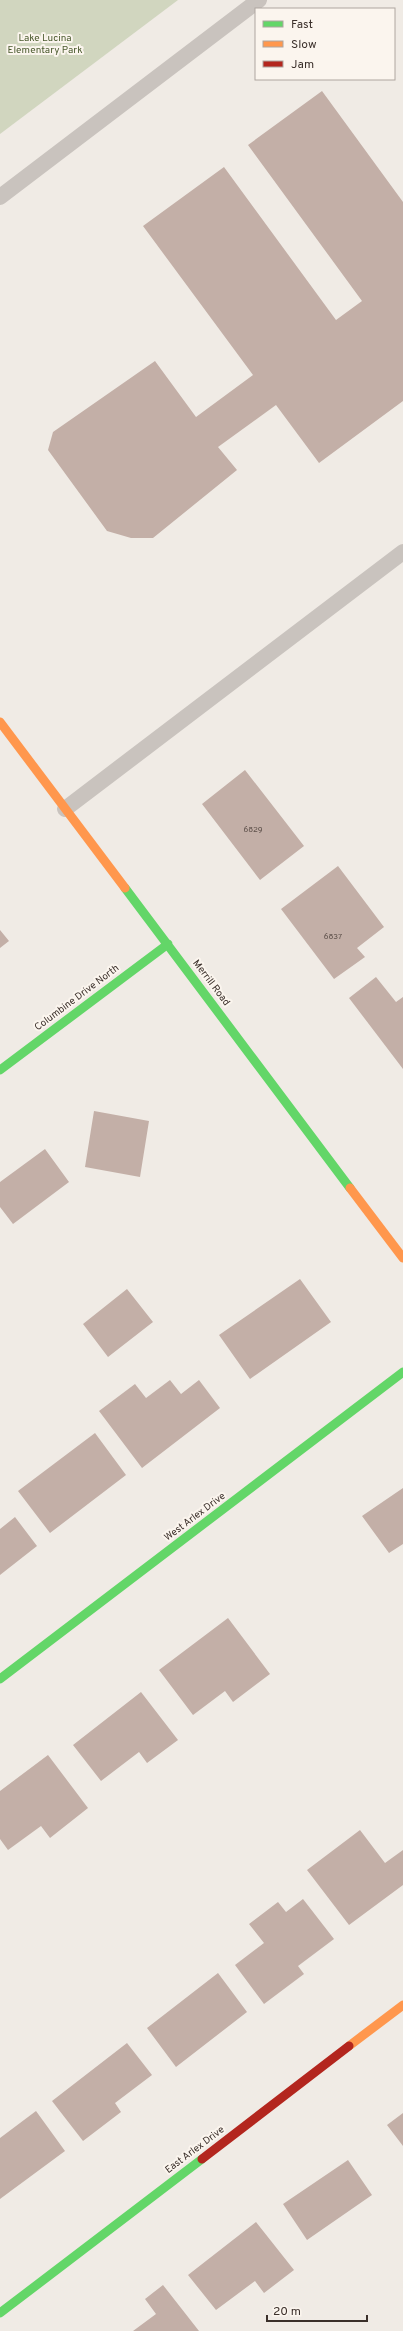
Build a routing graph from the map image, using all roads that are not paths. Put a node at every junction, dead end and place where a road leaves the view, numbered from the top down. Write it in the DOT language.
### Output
graph roads {
  1 [pos="259,0"];
  2 [pos="0,197"];
  3 [pos="403,552"];
  4 [pos="0,722"];
  5 [pos="65,809"];
  6 [pos="168,944"];
  7 [pos="0,1070"];
  8 [pos="403,1258"];
  9 [pos="403,1372"];
  10 [pos="0,1679"];
  11 [pos="403,2005"];
  12 [pos="0,2313"];
  1 -- 2 [label="lane"];
  3 -- 5 [label="lane"];
  4 -- 5 [label="street, Merrill Road"];
  5 -- 6 [label="street, Merrill Road"];
  6 -- 7 [label="street, Columbine Drive North"];
  6 -- 8 [label="street, Merrill Road"];
  9 -- 10 [label="street, West Arlex Drive"];
  11 -- 12 [label="street, East Arlex Drive"];
}
